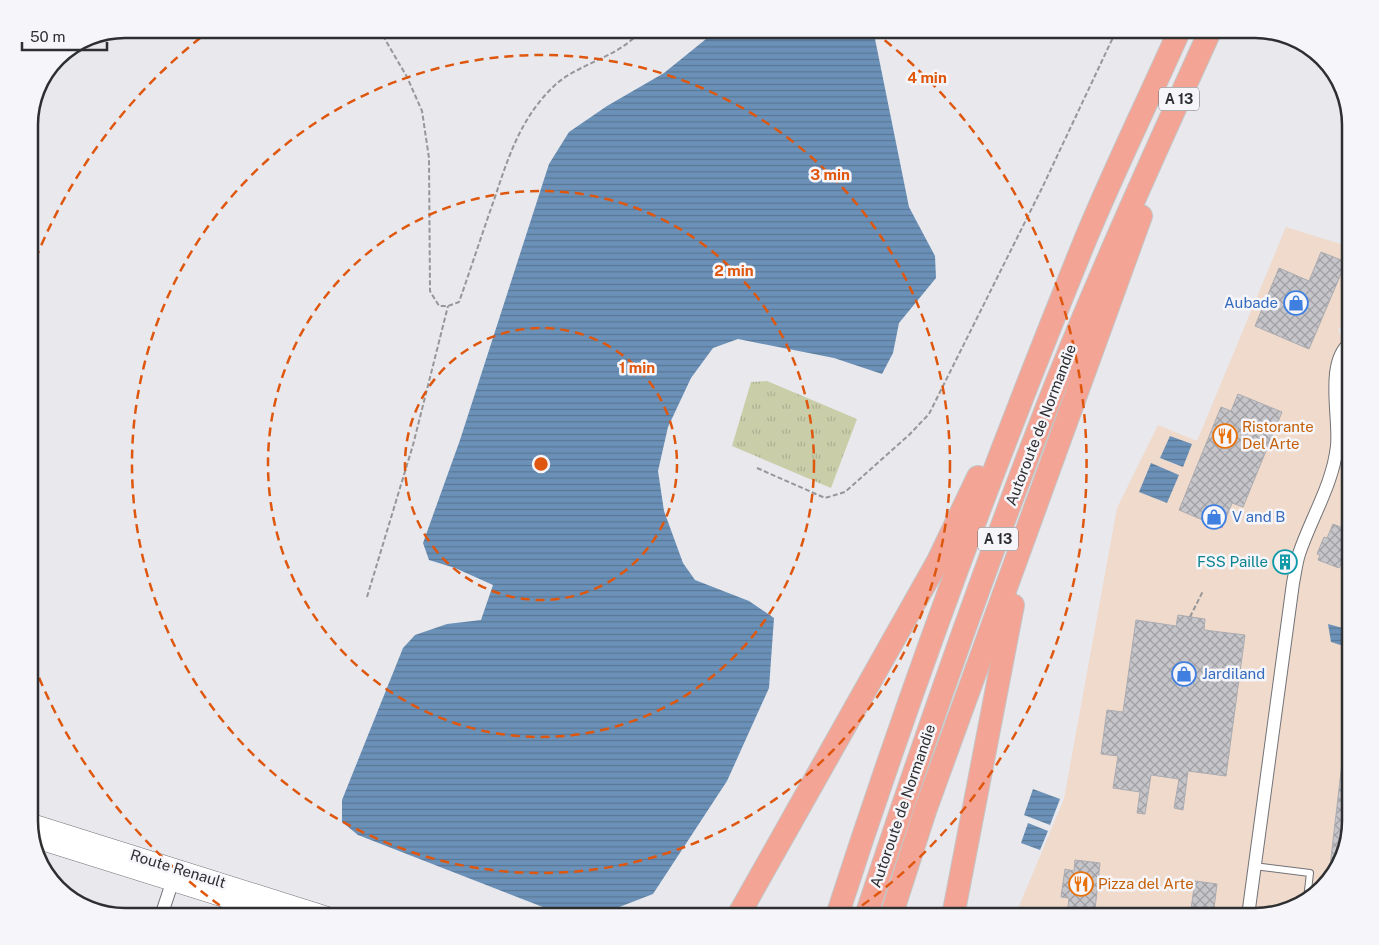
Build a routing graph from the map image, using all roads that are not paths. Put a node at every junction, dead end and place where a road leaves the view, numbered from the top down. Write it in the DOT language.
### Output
graph roads {
  1 [pos="1176,38"];
  2 [pos="1207,38"];
  3 [pos="1148,168"];
  4 [pos="1342,354"];
  5 [pos="1342,368"];
  6 [pos="1336,374"];
  7 [pos="1001,450"];
  8 [pos="1054,460"];
  9 [pos="38,825"];
  10 [pos="40,841"];
  11 [pos="773,851"];
  12 [pos="1254,866"];
  13 [pos="172,883"];
  14 [pos="230,886"];
  15 [pos="1308,889"];
  16 [pos="164,908"];
  17 [pos="255,908"];
  18 [pos="302,908"];
  19 [pos="734,908"];
  20 [pos="742,908"];
  21 [pos="840,908"];
  22 [pos="869,908"];
  23 [pos="894,908"];
  24 [pos="954,908"];
  25 [pos="1249,908"];
  1 -- 7 [label="highway, Autoroute de Normandie / A 13"];
  2 -- 3 [label="highway, Autoroute de Normandie / A 13"];
  3 -- 8 [label="highway"];
  3 -- 22 [label="highway, Autoroute de Normandie / A 13"];
  4 -- 6 [label="street"];
  5 -- 6 [label="street"];
  6 -- 12 [label="street"];
  7 -- 11 [label="highway"];
  7 -- 21 [label="highway, Autoroute de Normandie / A 13"];
  8 -- 23 [label="highway"];
  8 -- 24 [label="highway"];
  9 -- 14 [label="street, Route Renault"];
  10 -- 13 [label="street, Route Renault"];
  11 -- 19 [label="highway"];
  11 -- 20 [label="highway"];
  12 -- 15 [label="lane"];
  12 -- 25 [label="street"];
  13 -- 14 [label="street"];
  13 -- 16 [label="street"];
  13 -- 17 [label="street, Route Renault"];
  14 -- 18 [label="street, Route Renault"];
}
